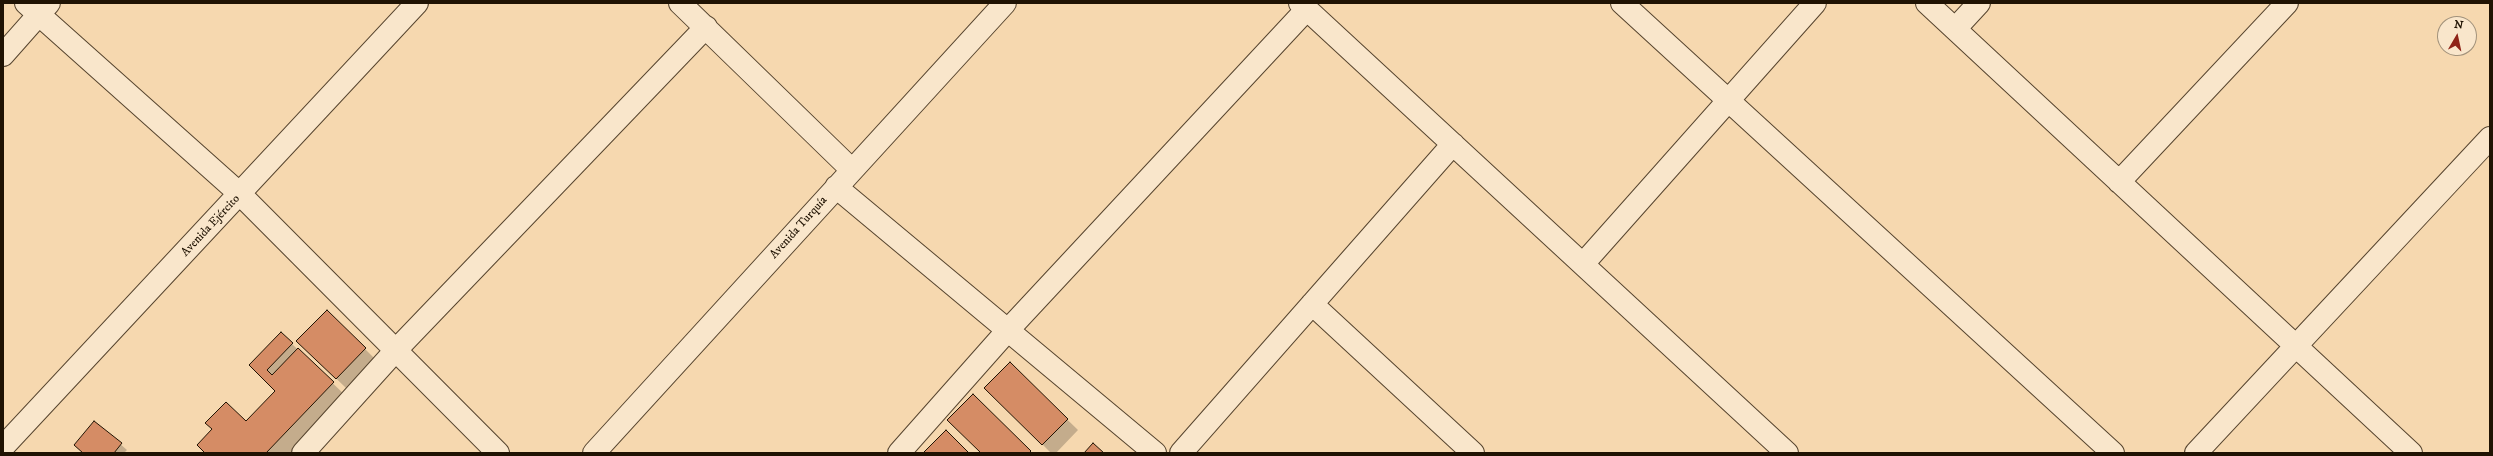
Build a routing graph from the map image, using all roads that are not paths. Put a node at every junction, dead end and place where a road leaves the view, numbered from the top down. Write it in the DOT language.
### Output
graph roads {
  1 [pos="417,3"];
  2 [pos="680,3"];
  3 [pos="1622,3"];
  4 [pos="1815,3"];
  5 [pos="1927,3"];
  6 [pos="1979,3"];
  7 [pos="2287,3"];
  8 [pos="997,6"];
  9 [pos="1303,6"];
  10 [pos="38,7"];
  11 [pos="706,27"];
  12 [pos="1954,29"];
  13 [pos="3,55"];
  14 [pos="1728,101"];
  15 [pos="2490,138"];
  16 [pos="1453,144"];
  17 [pos="852,170"];
  18 [pos="2120,182"];
  19 [pos="836,188"];
  20 [pos="240,194"];
  21 [pos="1583,264"];
  22 [pos="1312,304"];
  23 [pos="1008,330"];
  24 [pos="2296,346"];
  25 [pos="396,350"];
  26 [pos="3,447"];
  27 [pos="303,453"];
  28 [pos="498,453"];
  29 [pos="594,453"];
  30 [pos="899,453"];
  31 [pos="1155,453"];
  32 [pos="1181,453"];
  33 [pos="1473,453"];
  34 [pos="1787,453"];
  35 [pos="2113,453"];
  36 [pos="2196,453"];
  37 [pos="2411,453"];
  1 -- 20 [label="street, Avenida Ejército"];
  2 -- 11 [label="street"];
  3 -- 14 [label="street"];
  4 -- 14 [label="street"];
  5 -- 12 [label="street"];
  6 -- 12 [label="street"];
  7 -- 18 [label="street"];
  8 -- 17 [label="street, Avenida Turquía"];
  9 -- 16 [label="street"];
  9 -- 23 [label="street"];
  10 -- 13 [label="street"];
  10 -- 20 [label="street"];
  11 -- 17 [label="street"];
  11 -- 25 [label="street"];
  12 -- 18 [label="street"];
  14 -- 21 [label="street"];
  14 -- 35 [label="street"];
  15 -- 24 [label="street"];
  16 -- 21 [label="street"];
  16 -- 22 [label="street"];
  17 -- 19 [label="street, Avenida Turquía"];
  18 -- 24 [label="street"];
  19 -- 23 [label="street"];
  19 -- 29 [label="street, Avenida Turquía"];
  20 -- 25 [label="street"];
  20 -- 26 [label="street, Avenida Ejército"];
  21 -- 34 [label="street"];
  22 -- 32 [label="street"];
  22 -- 33 [label="street"];
  23 -- 30 [label="street"];
  23 -- 31 [label="street"];
  24 -- 36 [label="street"];
  24 -- 37 [label="street"];
  25 -- 27 [label="street"];
  25 -- 28 [label="street"];
}
